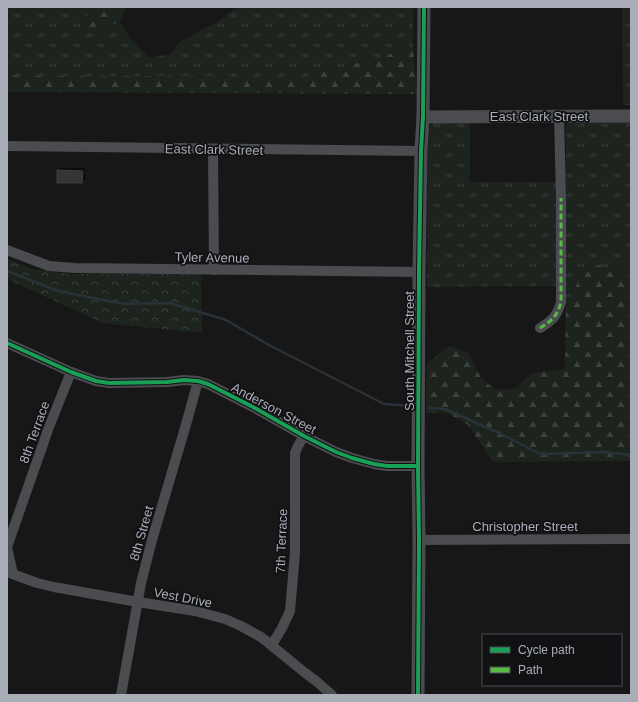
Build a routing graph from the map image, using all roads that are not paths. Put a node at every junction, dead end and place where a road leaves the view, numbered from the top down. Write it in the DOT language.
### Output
graph roads {
  1 [pos="424,7"];
  2 [pos="559,116"];
  3 [pos="631,116"];
  4 [pos="423,117"];
  5 [pos="7,146"];
  6 [pos="213,149"];
  7 [pos="421,151"];
  8 [pos="7,250"];
  9 [pos="214,270"];
  10 [pos="419,272"];
  11 [pos="540,328"];
  12 [pos="7,343"];
  13 [pos="71,372"];
  14 [pos="198,381"];
  15 [pos="304,436"];
  16 [pos="418,466"];
  17 [pos="631,539"];
  18 [pos="419,540"];
  19 [pos="7,547"];
  20 [pos="10,573"];
  21 [pos="138,602"];
  22 [pos="271,645"];
  23 [pos="121,695"];
  24 [pos="332,695"];
  25 [pos="418,695"];
  1 -- 4 [label="street, South Mitchell Street"];
  2 -- 3 [label="street, East Clark Street"];
  2 -- 4 [label="street, East Clark Street"];
  2 -- 11 [label="street"];
  4 -- 7 [label="street, South Mitchell Street"];
  5 -- 6 [label="street, East Clark Street"];
  6 -- 7 [label="street, East Clark Street"];
  6 -- 9 [label="street"];
  7 -- 10 [label="street, South Mitchell Street"];
  8 -- 9 [label="street, Tyler Avenue"];
  9 -- 10 [label="street, Tyler Avenue"];
  10 -- 16 [label="street, South Mitchell Street"];
  12 -- 13 [label="street, Anderson Street"];
  13 -- 14 [label="street, Anderson Street"];
  13 -- 19 [label="street, 8th Terrace"];
  14 -- 15 [label="street, Anderson Street"];
  14 -- 21 [label="street, 8th Street"];
  15 -- 16 [label="street, Anderson Street"];
  15 -- 22 [label="street, 7th Terrace"];
  16 -- 18 [label="street, South Mitchell Street"];
  17 -- 18 [label="street, Christopher Street"];
  18 -- 25 [label="street, South Mitchell Street"];
  19 -- 20 [label="street, 8th Terrace"];
  20 -- 21 [label="street, Vest Drive"];
  21 -- 22 [label="street, Vest Drive"];
  21 -- 23 [label="street, 8th Street"];
  22 -- 24 [label="street, Vest Drive"];
}
